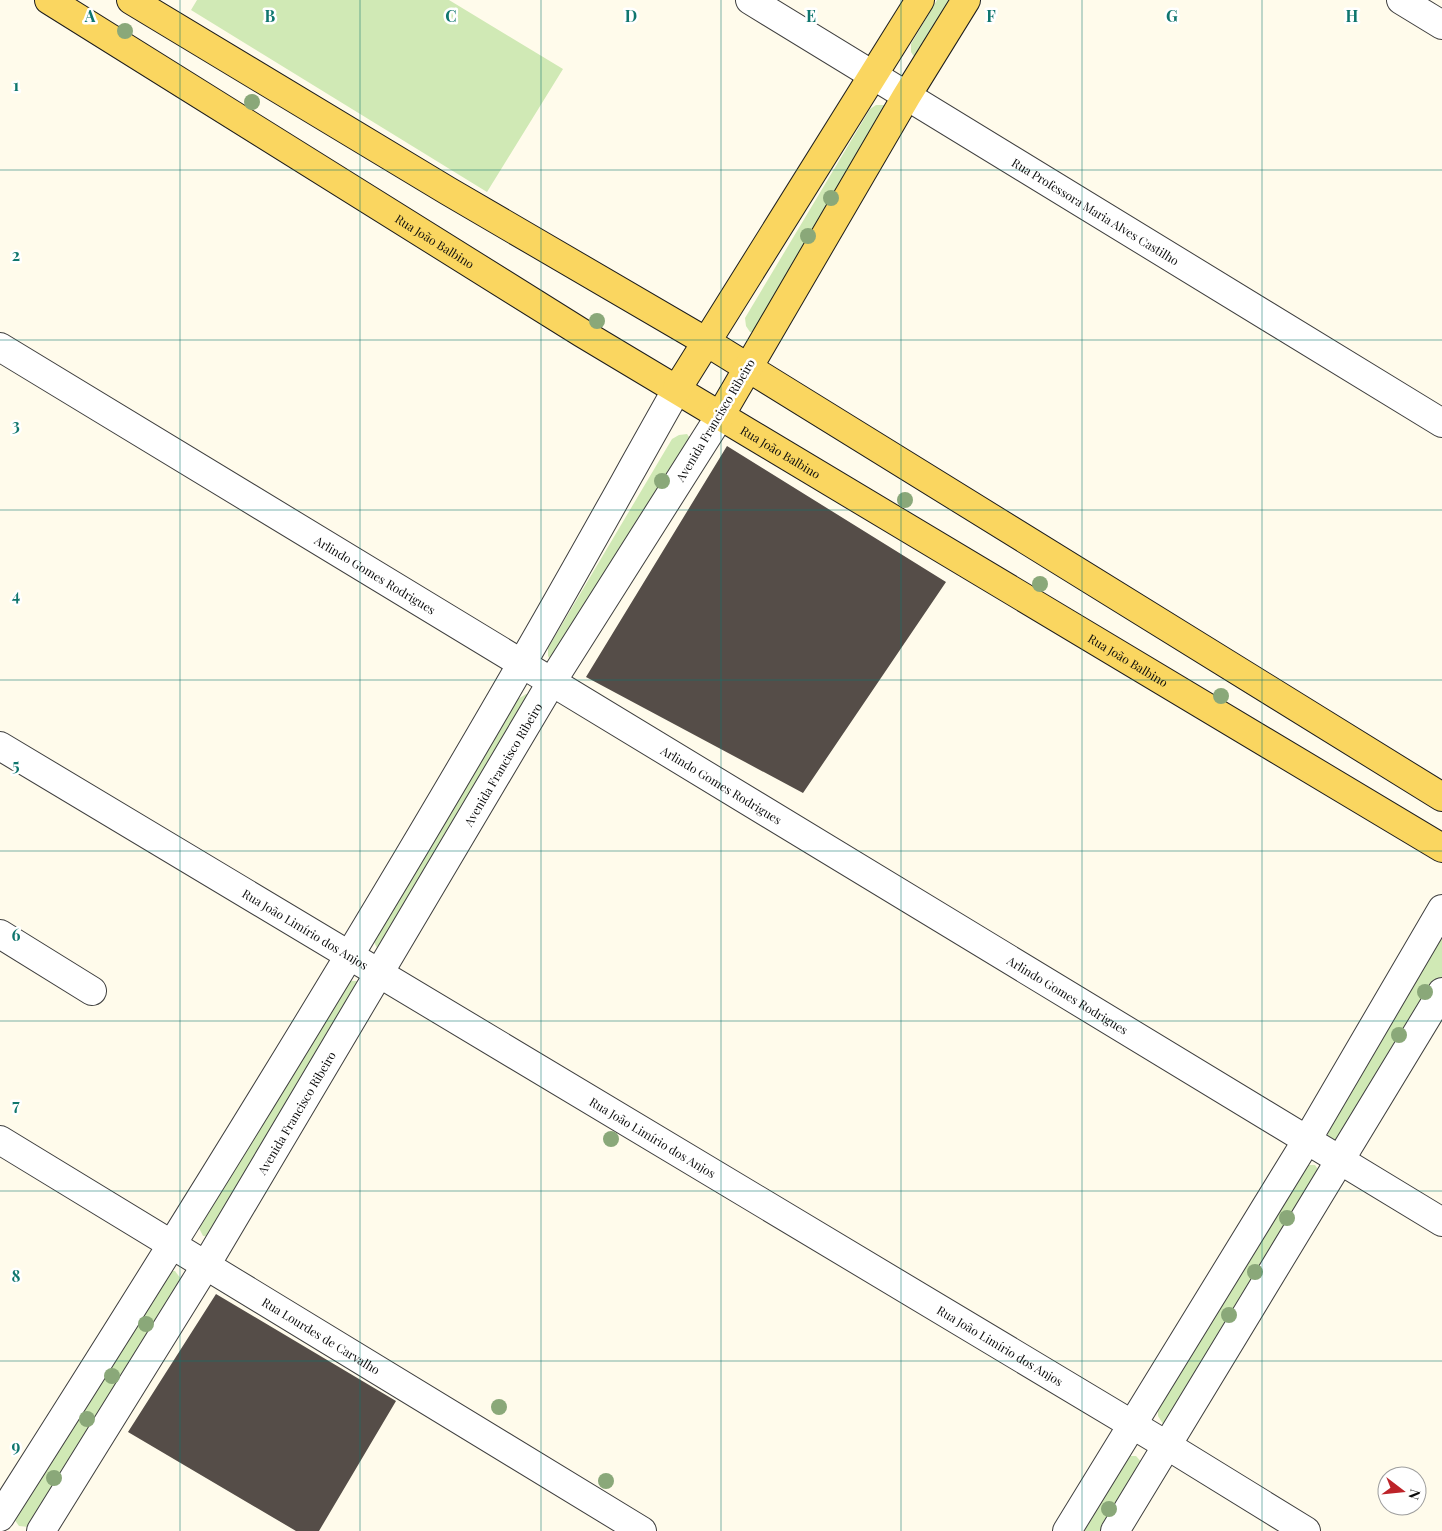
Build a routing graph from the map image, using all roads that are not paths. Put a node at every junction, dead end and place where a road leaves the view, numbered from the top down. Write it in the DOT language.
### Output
graph roads {
  1 [pos="49,0"];
  2 [pos="131,0"];
  3 [pos="750,0"];
  4 [pos="920,0"];
  5 [pos="966,0"];
  6 [pos="1401,0"];
  7 [pos="1442,25"];
  8 [pos="874,76"];
  9 [pos="906,96"];
  10 [pos="705,341"];
  11 [pos="0,347"];
  12 [pos="748,368"];
  13 [pos="677,389"];
  14 [pos="720,416"];
  15 [pos="1442,422"];
  16 [pos="521,665"];
  17 [pos="551,683"];
  18 [pos="0,746"];
  19 [pos="1442,797"];
  20 [pos="1442,848"];
  21 [pos="1442,909"];
  22 [pos="0,934"];
  23 [pos="349,956"];
  24 [pos="378,973"];
  25 [pos="92,990"];
  26 [pos="1442,992"];
  27 [pos="0,1140"];
  28 [pos="1307,1140"];
  29 [pos="1340,1159"];
  30 [pos="1442,1222"];
  31 [pos="173,1245"];
  32 [pos="206,1265"];
  33 [pos="1132,1425"];
  34 [pos="1168,1446"];
  35 [pos="0,1516"];
  36 [pos="41,1531"];
  37 [pos="642,1531"];
  38 [pos="1066,1531"];
  39 [pos="1115,1531"];
  40 [pos="1306,1531"];
  1 -- 13 [label="main road, Rua João Balbino"];
  2 -- 10 [label="main road"];
  3 -- 8 [label="street, Rua Professora Maria Alves Castilho"];
  4 -- 8 [label="main road"];
  5 -- 9 [label="main road, Avenida Francisco Ribeiro"];
  6 -- 7 [label="street"];
  8 -- 9 [label="street, Rua Professora Maria Alves Castilho"];
  8 -- 10 [label="main road"];
  9 -- 12 [label="main road, Avenida Francisco Ribeiro"];
  9 -- 15 [label="street, Rua Professora Maria Alves Castilho"];
  10 -- 12 [label="main road"];
  10 -- 13 [label="main road"];
  11 -- 16 [label="street, Arlindo Gomes Rodrigues"];
  12 -- 14 [label="main road, Avenida Francisco Ribeiro"];
  12 -- 19 [label="main road"];
  13 -- 14 [label="main road, Rua João Balbino"];
  13 -- 16 [label="street"];
  14 -- 17 [label="street, Avenida Francisco Ribeiro"];
  14 -- 20 [label="main road, Rua João Balbino"];
  16 -- 17 [label="street, Arlindo Gomes Rodrigues"];
  16 -- 23 [label="street"];
  17 -- 24 [label="street, Avenida Francisco Ribeiro"];
  17 -- 28 [label="street, Arlindo Gomes Rodrigues"];
  18 -- 23 [label="street, Rua João Limírio dos Anjos"];
  21 -- 28 [label="street"];
  22 -- 25 [label="street"];
  23 -- 24 [label="street, Rua João Limírio dos Anjos"];
  23 -- 31 [label="street"];
  24 -- 32 [label="street, Avenida Francisco Ribeiro"];
  24 -- 33 [label="street, Rua João Limírio dos Anjos"];
  26 -- 29 [label="street"];
  27 -- 31 [label="street, Rua Lourdes de Carvalho"];
  28 -- 29 [label="street, Arlindo Gomes Rodrigues"];
  28 -- 33 [label="street"];
  29 -- 30 [label="street, Arlindo Gomes Rodrigues"];
  29 -- 34 [label="street"];
  31 -- 32 [label="street, Rua Lourdes de Carvalho"];
  31 -- 35 [label="street"];
  32 -- 36 [label="street, Avenida Francisco Ribeiro"];
  32 -- 37 [label="street, Rua Lourdes de Carvalho"];
  33 -- 34 [label="street, Rua João Limírio dos Anjos"];
  33 -- 38 [label="street"];
  34 -- 39 [label="street"];
  34 -- 40 [label="street, Rua João Limírio dos Anjos"];
}
